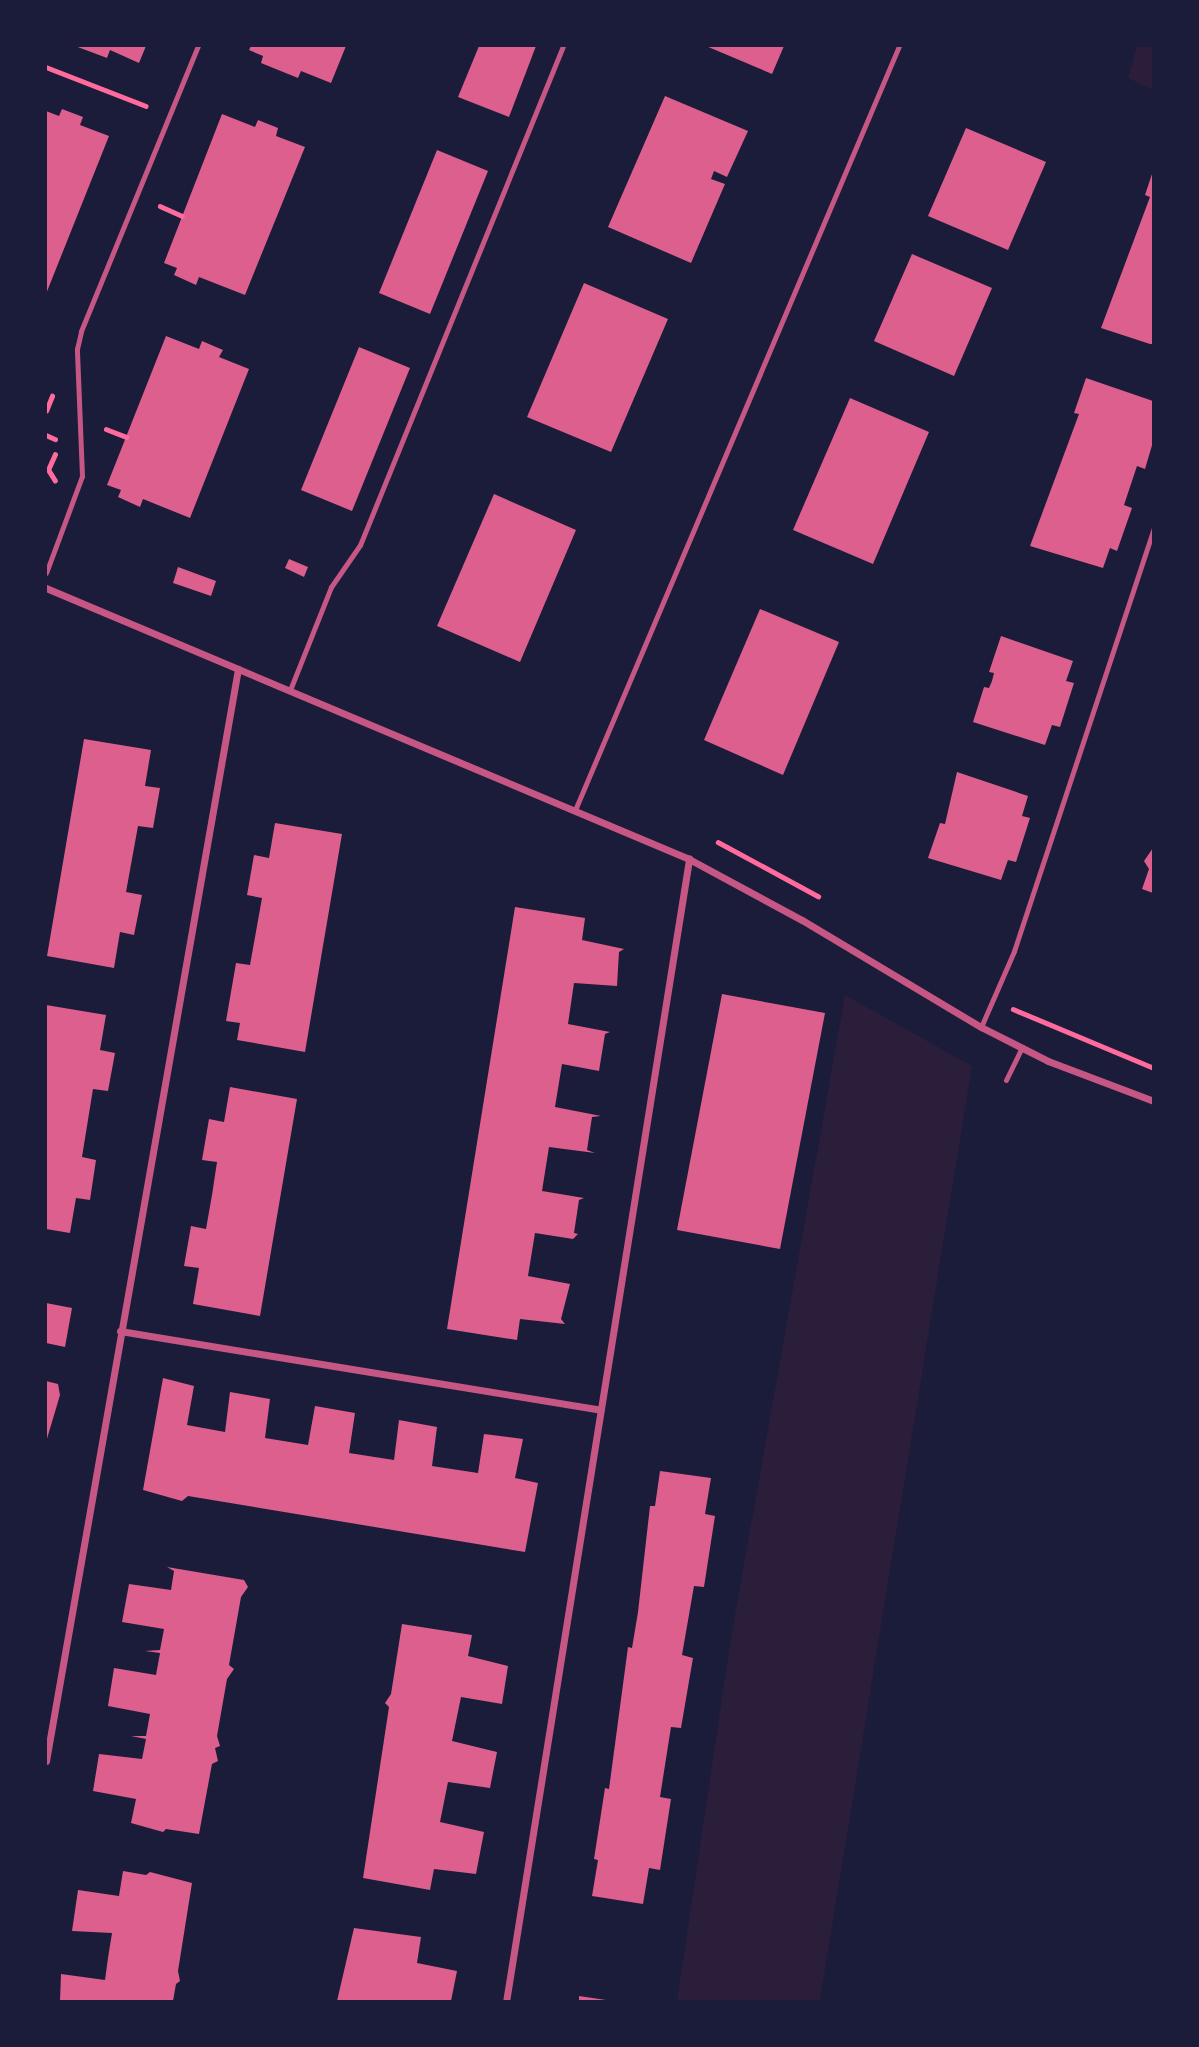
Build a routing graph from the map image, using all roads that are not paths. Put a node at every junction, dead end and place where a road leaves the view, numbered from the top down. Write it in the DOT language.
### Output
graph roads {
  1 [pos="198,46"];
  2 [pos="563,46"];
  3 [pos="899,46"];
  4 [pos="1153,528"];
  5 [pos="46,573"];
  6 [pos="46,588"];
  7 [pos="238,669"];
  8 [pos="290,690"];
  9 [pos="575,810"];
  10 [pos="689,859"];
  11 [pos="981,1027"];
  12 [pos="1021,1047"];
  13 [pos="1006,1080"];
  14 [pos="1153,1101"];
  15 [pos="120,1331"];
  16 [pos="601,1410"];
  17 [pos="46,1761"];
  18 [pos="506,2001"];
  1 -- 5 [label="lane"];
  2 -- 8 [label="lane"];
  3 -- 9 [label="lane"];
  4 -- 11 [label="lane"];
  6 -- 7 [label="street"];
  7 -- 8 [label="street"];
  7 -- 15 [label="street"];
  8 -- 9 [label="street"];
  9 -- 10 [label="street"];
  10 -- 11 [label="street"];
  10 -- 16 [label="street"];
  11 -- 12 [label="street"];
  12 -- 13 [label="lane"];
  12 -- 14 [label="street"];
  15 -- 16 [label="street"];
  15 -- 17 [label="street"];
  16 -- 18 [label="street"];
}
